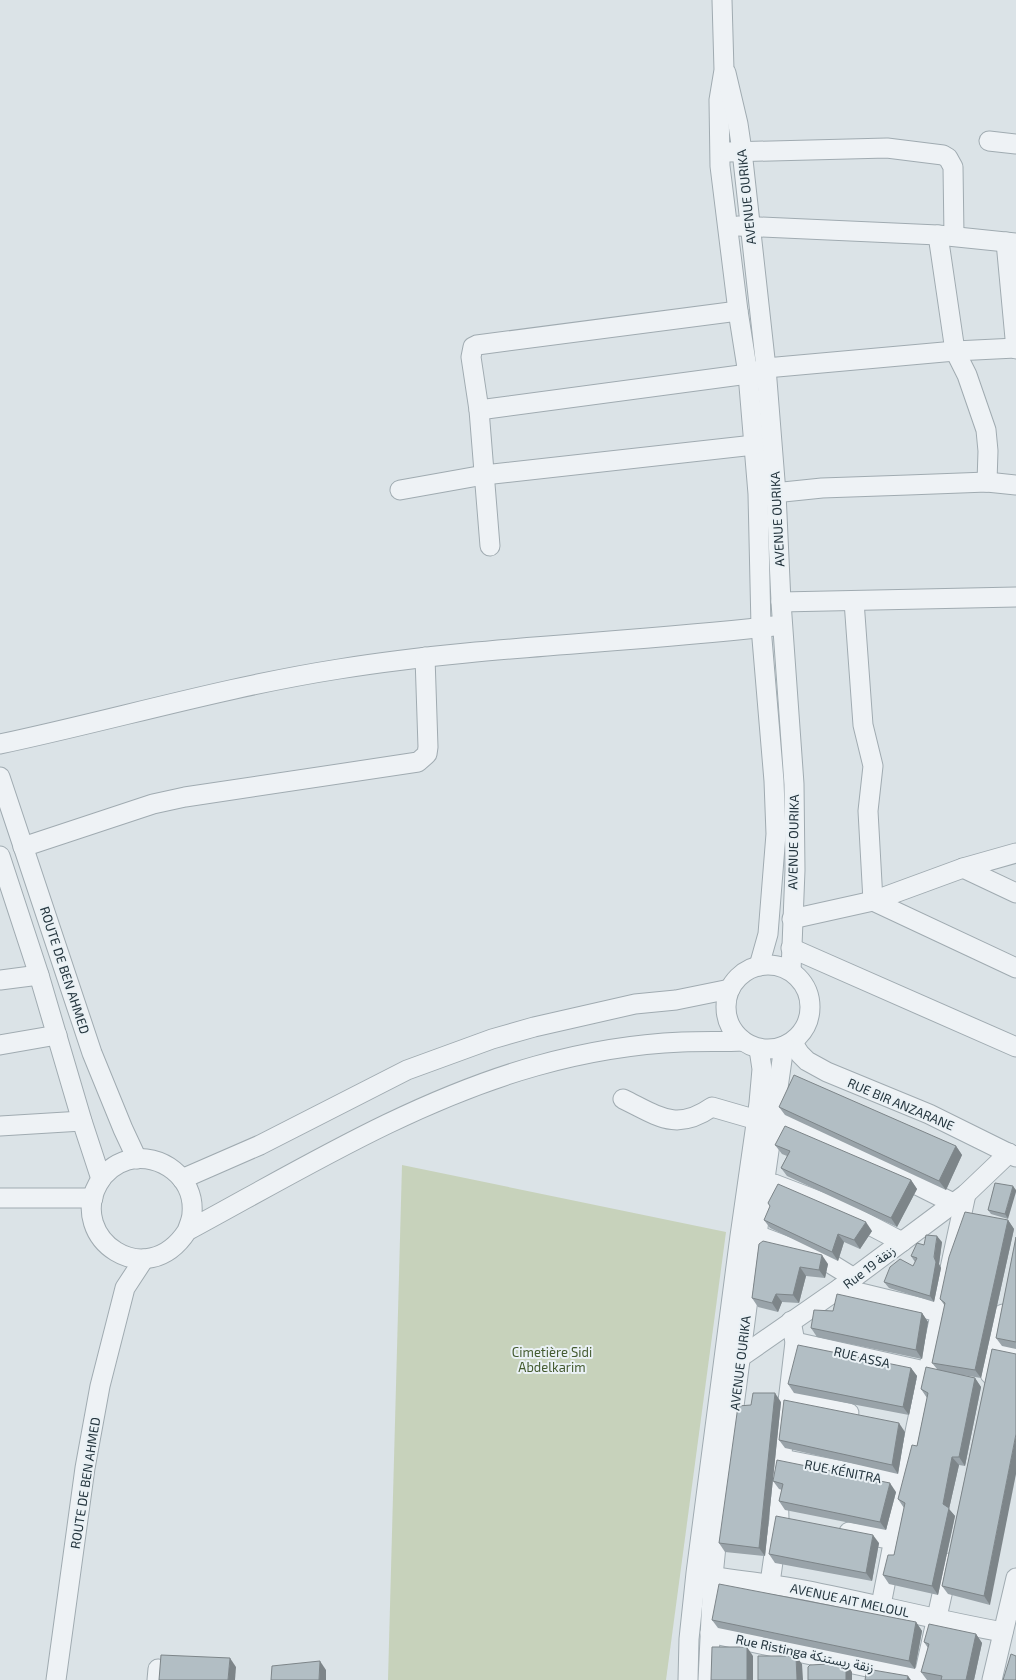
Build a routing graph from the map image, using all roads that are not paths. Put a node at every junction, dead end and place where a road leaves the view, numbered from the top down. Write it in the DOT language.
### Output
graph roads {
  1 [pos="722,0"];
  2 [pos="724,70"];
  3 [pos="989,141"];
  4 [pos="1016,144"];
  5 [pos="742,151"];
  6 [pos="719,154"];
  7 [pos="727,226"];
  8 [pos="749,226"];
  9 [pos="946,235"];
  10 [pos="1011,242"];
  11 [pos="738,311"];
  12 [pos="1016,348"];
  13 [pos="955,351"];
  14 [pos="766,368"];
  15 [pos="748,374"];
  16 [pos="479,410"];
  17 [pos="754,445"];
  18 [pos="484,476"];
  19 [pos="987,482"];
  20 [pos="1016,485"];
  21 [pos="400,490"];
  22 [pos="767,494"];
  23 [pos="490,546"];
  24 [pos="1016,597"];
  25 [pos="854,601"];
  26 [pos="781,602"];
  27 [pos="783,626"];
  28 [pos="761,627"];
  29 [pos="425,657"];
  30 [pos="0,744"];
  31 [pos="0,778"];
  32 [pos="23,847"];
  33 [pos="1016,853"];
  34 [pos="0,856"];
  35 [pos="963,868"];
  36 [pos="1016,893"];
  37 [pos="873,901"];
  38 [pos="792,919"];
  39 [pos="791,948"];
  40 [pos="758,966"];
  41 [pos="1016,968"];
  42 [pos="791,971"];
  43 [pos="39,975"];
  44 [pos="0,980"];
  45 [pos="730,989"];
  46 [pos="57,1036"];
  47 [pos="788,1044"];
  48 [pos="0,1045"];
  49 [pos="751,1045"];
  50 [pos="1016,1047"];
  51 [pos="623,1099"];
  52 [pos="766,1120"];
  53 [pos="82,1121"];
  54 [pos="0,1126"];
  55 [pos="1012,1155"];
  56 [pos="137,1159"];
  57 [pos="101,1179"];
  58 [pos="182,1179"];
  59 [pos="765,1180"];
  60 [pos="0,1198"];
  61 [pos="93,1198"];
  62 [pos="959,1199"];
  63 [pos="187,1231"];
  64 [pos="757,1235"];
  65 [pos="902,1242"];
  66 [pos="120,1254"];
  67 [pos="144,1259"];
  68 [pos="847,1283"];
  69 [pos="125,1288"];
  70 [pos="1006,1297"];
  71 [pos="939,1312"];
  72 [pos="791,1321"];
  73 [pos="795,1342"];
  74 [pos="995,1349"];
  75 [pos="1016,1354"];
  76 [pos="741,1356"];
  77 [pos="722,1372"];
  78 [pos="928,1372"];
  79 [pos="987,1388"];
  80 [pos="788,1400"];
  81 [pos="862,1416"];
  82 [pos="782,1459"];
  83 [pos="905,1482"];
  84 [pos="833,1529"];
  85 [pos="894,1540"];
  86 [pos="953,1542"];
  87 [pos="704,1574"];
  88 [pos="1016,1578"];
  89 [pos="770,1583"];
  90 [pos="880,1605"];
  91 [pos="936,1620"];
  92 [pos="1004,1632"];
  93 [pos="710,1633"];
  94 [pos="763,1645"];
  95 [pos="811,1655"];
  96 [pos="763,1666"];
  97 [pos="868,1673"];
  98 [pos="811,1674"];
  99 [pos="56,1680"];
  100 [pos="688,1680"];
  101 [pos="708,1680"];
  102 [pos="923,1680"];
  103 [pos="992,1680"];
  1 -- 2 [label="street, AVENUE OURIKA"];
  2 -- 5 [label="street, AVENUE OURIKA"];
  2 -- 6 [label="street, AVENUE OURIKA"];
  3 -- 4 [label="street"];
  5 -- 6 [label="street"];
  5 -- 8 [label="street, AVENUE OURIKA"];
  5 -- 9 [label="street"];
  6 -- 7 [label="street, AVENUE OURIKA"];
  7 -- 8 [label="street"];
  7 -- 11 [label="street, AVENUE OURIKA"];
  8 -- 9 [label="street"];
  8 -- 14 [label="street, AVENUE OURIKA"];
  9 -- 10 [label="street"];
  9 -- 13 [label="street"];
  10 -- 12 [label="street"];
  11 -- 15 [label="street, AVENUE OURIKA"];
  11 -- 16 [label="street"];
  12 -- 13 [label="street"];
  13 -- 14 [label="street"];
  13 -- 19 [label="street"];
  14 -- 15 [label="street"];
  14 -- 22 [label="street, AVENUE OURIKA"];
  15 -- 16 [label="street"];
  15 -- 17 [label="street, AVENUE OURIKA"];
  16 -- 18 [label="street"];
  17 -- 18 [label="street"];
  17 -- 22 [label="street, AVENUE OURIKA"];
  18 -- 21 [label="street"];
  18 -- 23 [label="street"];
  19 -- 20 [label="street"];
  19 -- 22 [label="street"];
  22 -- 26 [label="street, AVENUE OURIKA"];
  22 -- 28 [label="street, AVENUE OURIKA"];
  24 -- 25 [label="street"];
  25 -- 26 [label="street"];
  25 -- 37 [label="street"];
  26 -- 27 [label="street, AVENUE OURIKA"];
  27 -- 28 [label="street"];
  27 -- 38 [label="street, AVENUE OURIKA"];
  28 -- 29 [label="street"];
  28 -- 40 [label="street, AVENUE OURIKA"];
  29 -- 30 [label="street"];
  29 -- 32 [label="street"];
  31 -- 32 [label="street, ROUTE DE BEN AHMED"];
  32 -- 56 [label="street, ROUTE DE BEN AHMED"];
  33 -- 35 [label="street"];
  34 -- 43 [label="street, ROUTE DE BEN AHMED"];
  35 -- 36 [label="street"];
  35 -- 37 [label="street"];
  37 -- 38 [label="street"];
  37 -- 41 [label="street"];
  38 -- 39 [label="street, AVENUE OURIKA"];
  39 -- 42 [label="street, AVENUE OURIKA"];
  39 -- 50 [label="street"];
  40 -- 42 [label="street"];
  40 -- 45 [label="street"];
  42 -- 47 [label="street"];
  43 -- 44 [label="street"];
  43 -- 46 [label="street, ROUTE DE BEN AHMED"];
  45 -- 49 [label="street"];
  45 -- 58 [label="street"];
  46 -- 48 [label="street"];
  46 -- 53 [label="street, ROUTE DE BEN AHMED"];
  47 -- 49 [label="street"];
  47 -- 52 [label="street, AVENUE OURIKA"];
  47 -- 55 [label="street, RUE BIR ANZARANE"];
  49 -- 52 [label="street, AVENUE OURIKA"];
  49 -- 63 [label="street"];
  51 -- 52 [label="street"];
  52 -- 59 [label="street, AVENUE OURIKA"];
  52 -- 62 [label="street"];
  52 -- 77 [label="street, AVENUE OURIKA"];
  53 -- 54 [label="street"];
  53 -- 57 [label="street, ROUTE DE BEN AHMED"];
  55 -- 62 [label="street, Rue 19 زنقة"];
  56 -- 57 [label="street"];
  56 -- 58 [label="street"];
  57 -- 61 [label="street"];
  58 -- 63 [label="street"];
  59 -- 64 [label="street, AVENUE OURIKA"];
  59 -- 65 [label="street"];
  60 -- 61 [label="street"];
  61 -- 66 [label="street"];
  62 -- 65 [label="street, Rue 19 زنقة"];
  62 -- 71 [label="street"];
  63 -- 67 [label="street"];
  64 -- 68 [label="street"];
  64 -- 76 [label="street, AVENUE OURIKA"];
  65 -- 68 [label="street, Rue 19 زنقة"];
  66 -- 67 [label="street"];
  66 -- 69 [label="street, ROUTE DE BEN AHMED"];
  67 -- 69 [label="street, ROUTE DE BEN AHMED"];
  68 -- 71 [label="street"];
  68 -- 72 [label="street, Rue 19 زنقة"];
  69 -- 99 [label="street, ROUTE DE BEN AHMED"];
  70 -- 74 [label="street"];
  71 -- 78 [label="street"];
  72 -- 73 [label="street"];
  72 -- 76 [label="street, Rue 19 زنقة"];
  73 -- 78 [label="street, RUE ASSA"];
  73 -- 80 [label="street"];
  74 -- 75 [label="street"];
  74 -- 79 [label="street"];
  76 -- 77 [label="street, Rue 19 زنقة"];
  76 -- 87 [label="street, AVENUE OURIKA"];
  77 -- 87 [label="street, AVENUE OURIKA"];
  78 -- 83 [label="street"];
  80 -- 81 [label="street"];
  80 -- 82 [label="street"];
  82 -- 83 [label="street, RUE KÉNITRA"];
  82 -- 89 [label="street"];
  83 -- 85 [label="street"];
  84 -- 85 [label="street"];
  85 -- 90 [label="street"];
  86 -- 91 [label="street"];
  87 -- 89 [label="street, AVENUE AIT MELOUL"];
  87 -- 93 [label="street, AVENUE OURIKA"];
  87 -- 100 [label="street, AVENUE OURIKA"];
  88 -- 92 [label="street"];
  89 -- 90 [label="street, AVENUE AIT MELOUL"];
  90 -- 91 [label="street, AVENUE AIT MELOUL"];
  91 -- 92 [label="street, AVENUE AIT MELOUL"];
  91 -- 102 [label="street"];
  92 -- 103 [label="street"];
  93 -- 94 [label="street, Rue Ristinga زنقة ريستنكة"];
  93 -- 101 [label="street, AVENUE OURIKA"];
  94 -- 95 [label="street, Rue Ristinga زنقة ريستنكة"];
  94 -- 96 [label="street"];
  95 -- 97 [label="street, Rue Ristinga زنقة ريستنكة"];
  95 -- 98 [label="street"];
  97 -- 102 [label="street, Rue Ristinga زنقة ريستنكة"];
}
